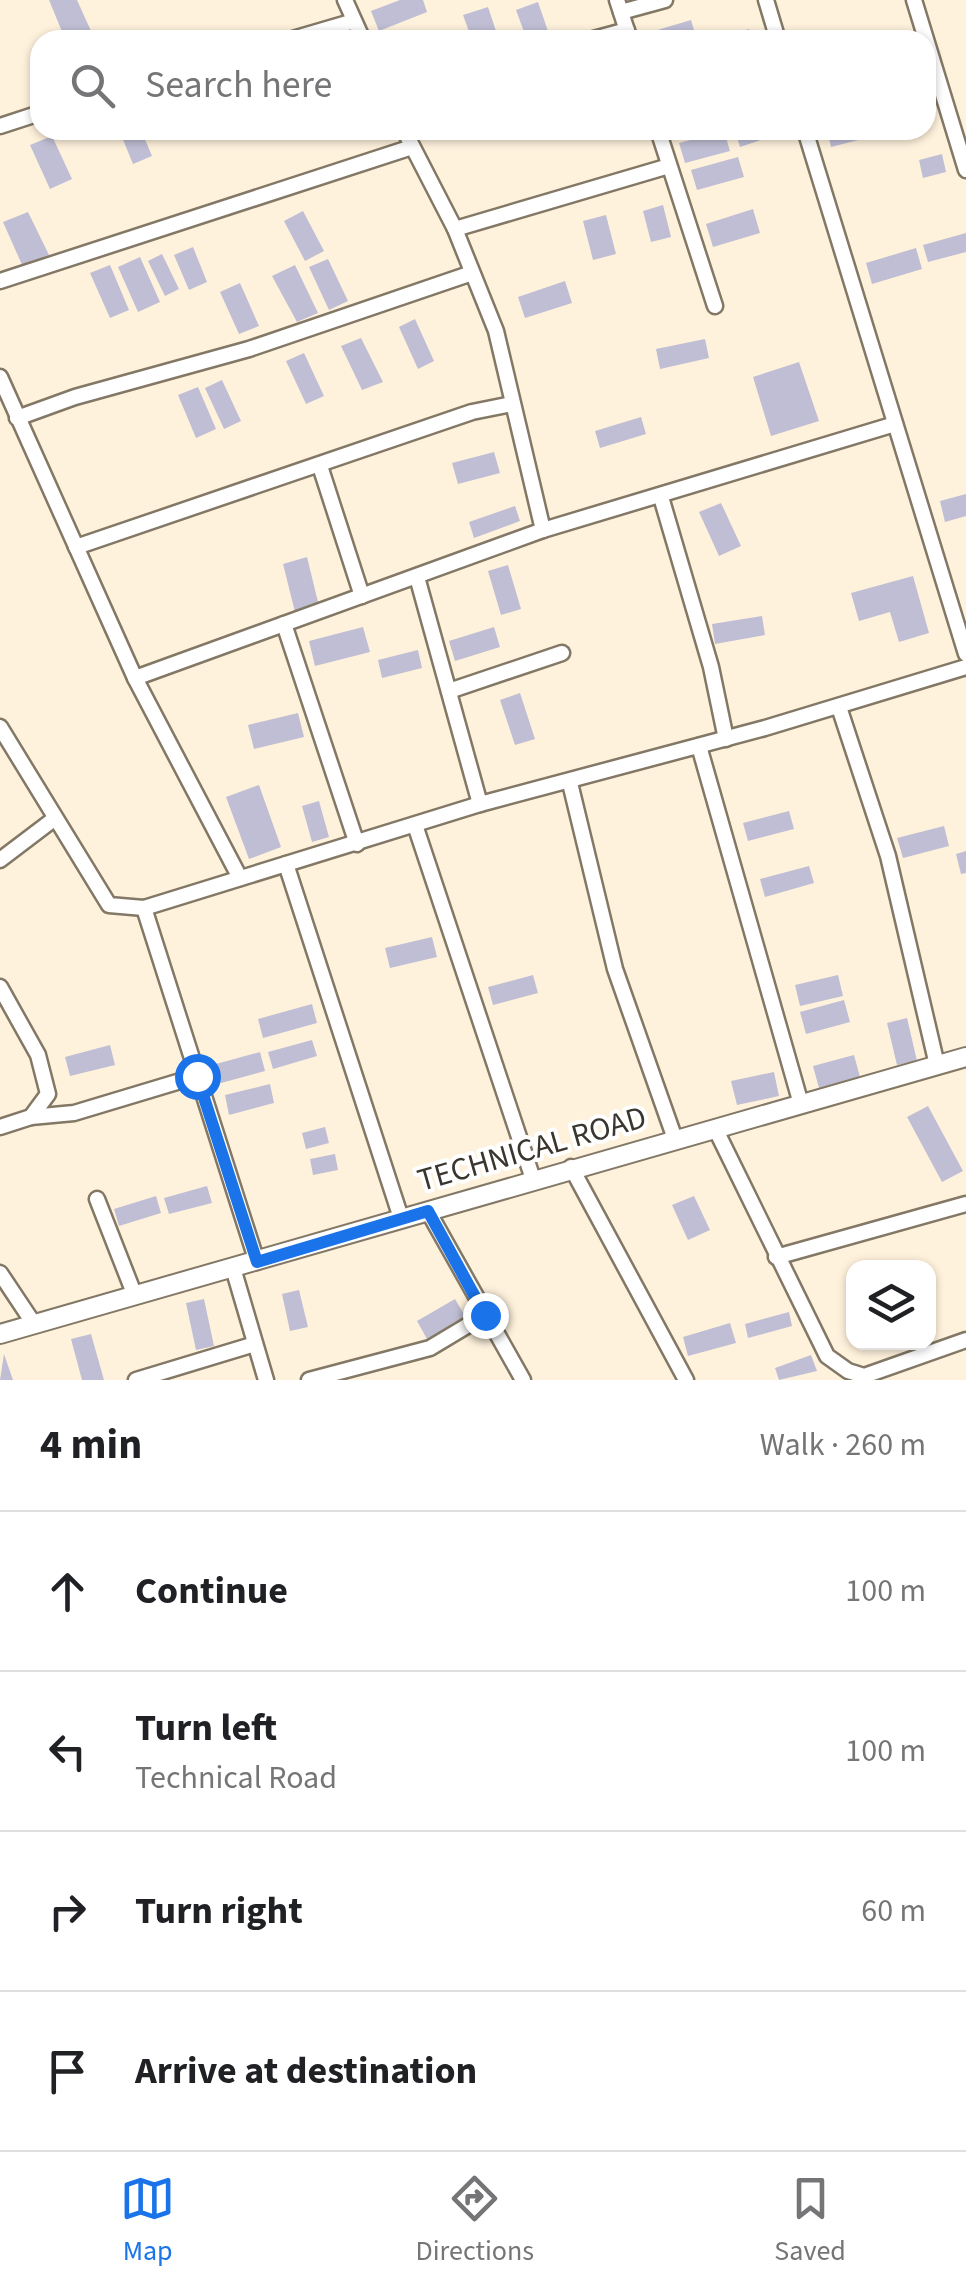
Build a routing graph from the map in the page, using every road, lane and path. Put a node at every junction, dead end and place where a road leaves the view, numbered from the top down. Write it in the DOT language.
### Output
graph roads {
  1 [pos="345,0"];
  2 [pos="666,0"];
  3 [pos="766,0"];
  4 [pos="914,0"];
  5 [pos="619,6"];
  6 [pos="354,21"];
  7 [pos="323,30"];
  8 [pos="359,30"];
  9 [pos="627,30"];
  10 [pos="775,30"];
  11 [pos="923,30"];
  12 [pos="936,72"];
  13 [pos="30,116"];
  14 [pos="0,126"];
  15 [pos="409,140"];
  16 [pos="661,140"];
  17 [pos="808,140"];
  18 [pos="412,147"];
  19 [pos="669,166"];
  20 [pos="966,170"];
  21 [pos="455,229"];
  22 [pos="472,273"];
  23 [pos="0,281"];
  24 [pos="715,306"];
  25 [pos="0,377"];
  26 [pos="512,404"];
  27 [pos="17,418"];
  28 [pos="895,424"];
  29 [pos="320,466"];
  30 [pos="661,497"];
  31 [pos="543,530"];
  32 [pos="76,547"];
  33 [pos="417,577"];
  34 [pos="362,596"];
  35 [pos="284,624"];
  36 [pos="562,654"];
  37 [pos="966,654"];
  38 [pos="966,666"];
  39 [pos="135,678"];
  40 [pos="450,691"];
  41 [pos="839,707"];
  42 [pos="0,727"];
  43 [pos="726,739"];
  44 [pos="699,746"];
  45 [pos="570,783"];
  46 [pos="480,804"];
  47 [pos="54,819"];
  48 [pos="415,825"];
  49 [pos="357,844"];
  50 [pos="0,860"];
  51 [pos="286,864"];
  52 [pos="240,878"];
  53 [pos="144,908"];
  54 [pos="0,987"];
  55 [pos="966,1057"];
  56 [pos="937,1065"];
  57 [pos="197,1076"];
  58 [pos="801,1104"];
  59 [pos="31,1117"];
  60 [pos="0,1127"];
  61 [pos="715,1128"];
  62 [pos="675,1138"];
  63 [pos="571,1167"];
  64 [pos="533,1179"];
  65 [pos="97,1199"];
  66 [pos="966,1204"];
  67 [pos="428,1211"];
  68 [pos="400,1218"];
  69 [pos="776,1257"];
  70 [pos="257,1262"];
  71 [pos="233,1268"];
  72 [pos="0,1273"];
  73 [pos="135,1296"];
  74 [pos="485,1315"];
  75 [pos="34,1324"];
  76 [pos="0,1334"];
  77 [pos="966,1340"];
  78 [pos="256,1344"];
  79 [pos="136,1380"];
  80 [pos="266,1380"];
  81 [pos="309,1380"];
  82 [pos="523,1380"];
  83 [pos="686,1380"];
  1 -- 6 [label="street"];
  2 -- 5 [label="street"];
  3 -- 10 [label="street"];
  4 -- 11 [label="street"];
  5 -- 9 [label="street"];
  6 -- 7 [label="street"];
  6 -- 8 [label="street"];
  12 -- 20 [label="street"];
  13 -- 14 [label="street"];
  15 -- 18 [label="street"];
  16 -- 19 [label="street"];
  17 -- 28 [label="street"];
  18 -- 21 [label="street"];
  18 -- 23 [label="street"];
  19 -- 21 [label="street"];
  19 -- 24 [label="street"];
  21 -- 22 [label="street"];
  22 -- 26 [label="street"];
  22 -- 27 [label="street"];
  25 -- 27 [label="street"];
  26 -- 29 [label="street"];
  26 -- 31 [label="street"];
  27 -- 32 [label="street"];
  28 -- 30 [label="street"];
  28 -- 37 [label="street"];
  29 -- 32 [label="street"];
  29 -- 34 [label="street"];
  30 -- 31 [label="street"];
  30 -- 43 [label="street"];
  31 -- 33 [label="street"];
  32 -- 39 [label="street"];
  33 -- 34 [label="street"];
  33 -- 40 [label="street"];
  34 -- 35 [label="street"];
  35 -- 39 [label="street"];
  35 -- 49 [label="street"];
  36 -- 40 [label="street"];
  38 -- 41 [label="street"];
  39 -- 52 [label="street"];
  40 -- 46 [label="street"];
  41 -- 43 [label="street"];
  41 -- 56 [label="street"];
  42 -- 47 [label="street"];
  43 -- 44 [label="street"];
  44 -- 45 [label="street"];
  44 -- 58 [label="street"];
  45 -- 46 [label="street"];
  45 -- 62 [label="street"];
  46 -- 48 [label="street"];
  47 -- 50 [label="street"];
  47 -- 53 [label="street"];
  48 -- 49 [label="street"];
  48 -- 64 [label="street"];
  49 -- 51 [label="street"];
  51 -- 52 [label="street"];
  51 -- 68 [label="street"];
  52 -- 53 [label="street"];
  53 -- 57 [label="street"];
  54 -- 59 [label="street"];
  55 -- 56 [label="street, TECHNICAL ROAD"];
  56 -- 58 [label="street, TECHNICAL ROAD"];
  57 -- 59 [label="street"];
  57 -- 70 [label="street"];
  58 -- 61 [label="street, TECHNICAL ROAD"];
  59 -- 60 [label="street"];
  61 -- 62 [label="street, TECHNICAL ROAD"];
  61 -- 69 [label="street"];
  62 -- 63 [label="street, TECHNICAL ROAD"];
  63 -- 64 [label="street, TECHNICAL ROAD"];
  63 -- 83 [label="street"];
  64 -- 67 [label="street, TECHNICAL ROAD"];
  65 -- 73 [label="street"];
  66 -- 69 [label="street"];
  67 -- 68 [label="street, TECHNICAL ROAD"];
  67 -- 74 [label="street"];
  68 -- 70 [label="street, TECHNICAL ROAD"];
  69 -- 77 [label="street"];
  70 -- 71 [label="street, TECHNICAL ROAD"];
  71 -- 73 [label="street, TECHNICAL ROAD"];
  71 -- 78 [label="street"];
  72 -- 75 [label="street"];
  73 -- 75 [label="street, TECHNICAL ROAD"];
  74 -- 81 [label="street"];
  74 -- 82 [label="street"];
  75 -- 76 [label="street, TECHNICAL ROAD"];
  78 -- 79 [label="street"];
  78 -- 80 [label="street"];
}
